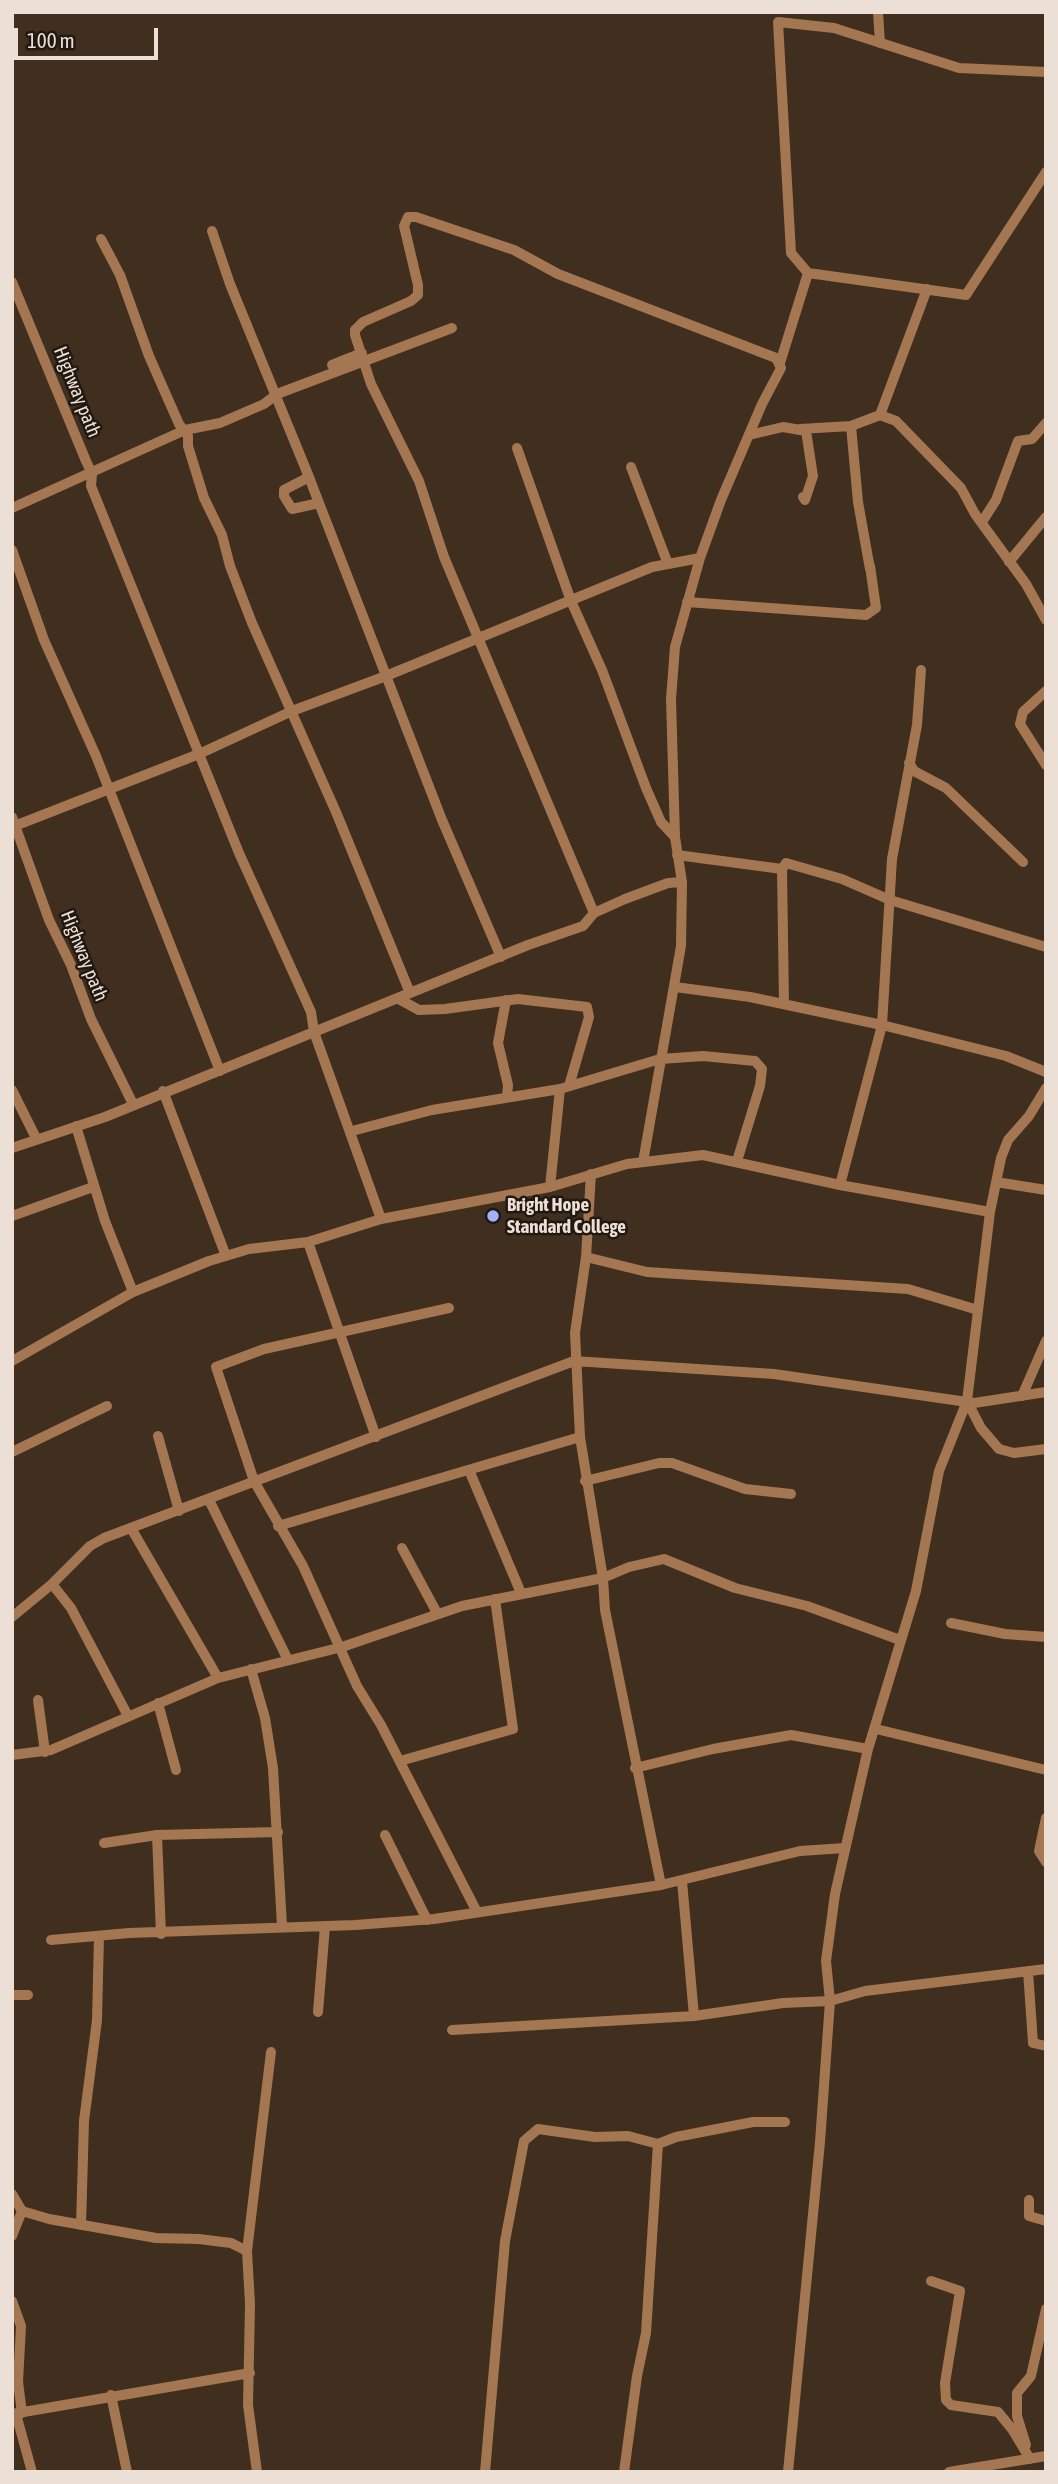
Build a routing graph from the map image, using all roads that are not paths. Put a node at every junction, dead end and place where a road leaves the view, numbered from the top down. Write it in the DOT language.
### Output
graph roads {
  1 [pos="878,12"];
  2 [pos="778,17"];
  3 [pos="880,43"];
  4 [pos="1046,72"];
  5 [pos="1046,172"];
  6 [pos="212,231"];
  7 [pos="102,239"];
  8 [pos="808,273"];
  9 [pos="12,282"];
  10 [pos="927,289"];
  11 [pos="452,328"];
  12 [pos="363,358"];
  13 [pos="780,362"];
  14 [pos="332,365"];
  15 [pos="277,394"];
  16 [pos="880,415"];
  17 [pos="1046,423"];
  18 [pos="851,426"];
  19 [pos="800,429"];
  20 [pos="185,430"];
  21 [pos="749,435"];
  22 [pos="517,448"];
  23 [pos="631,467"];
  24 [pos="92,474"];
  25 [pos="309,477"];
  26 [pos="803,496"];
  27 [pos="319,503"];
  28 [pos="12,508"];
  29 [pos="1046,517"];
  30 [pos="982,522"];
  31 [pos="12,550"];
  32 [pos="700,558"];
  33 [pos="1009,562"];
  34 [pos="668,564"];
  35 [pos="571,601"];
  36 [pos="687,602"];
  37 [pos="1046,620"];
  38 [pos="479,639"];
  39 [pos="921,670"];
  40 [pos="386,676"];
  41 [pos="1046,691"];
  42 [pos="292,711"];
  43 [pos="199,754"];
  44 [pos="1046,765"];
  45 [pos="910,769"];
  46 [pos="110,790"];
  47 [pos="13,823"];
  48 [pos="675,837"];
  49 [pos="677,855"];
  50 [pos="1023,862"];
  51 [pos="782,869"];
  52 [pos="682,882"];
  53 [pos="890,900"];
  54 [pos="594,913"];
  55 [pos="1046,947"];
  56 [pos="501,957"];
  57 [pos="675,987"];
  58 [pos="411,993"];
  59 [pos="397,998"];
  60 [pos="506,1000"];
  61 [pos="784,1004"];
  62 [pos="882,1025"];
  63 [pos="314,1032"];
  64 [pos="660,1059"];
  65 [pos="220,1071"];
  66 [pos="1046,1072"];
  67 [pos="508,1085"];
  68 [pos="565,1087"];
  69 [pos="1046,1088"];
  70 [pos="12,1090"];
  71 [pos="163,1091"];
  72 [pos="526,1093"];
  73 [pos="507,1097"];
  74 [pos="134,1104"];
  75 [pos="76,1126"];
  76 [pos="352,1131"];
  77 [pos="36,1138"];
  78 [pos="12,1148"];
  79 [pos="737,1161"];
  80 [pos="643,1162"];
  81 [pos="591,1174"];
  82 [pos="996,1182"];
  83 [pos="840,1185"];
  84 [pos="93,1186"];
  85 [pos="550,1187"];
  86 [pos="1046,1190"];
  87 [pos="990,1212"];
  88 [pos="12,1216"];
  89 [pos="381,1219"];
  90 [pos="308,1242"];
  91 [pos="226,1256"];
  92 [pos="586,1257"];
  93 [pos="133,1292"];
  94 [pos="449,1308"];
  95 [pos="978,1310"];
  96 [pos="342,1333"];
  97 [pos="1046,1341"];
  98 [pos="12,1361"];
  99 [pos="574,1361"];
  100 [pos="1046,1392"];
  101 [pos="1022,1396"];
  102 [pos="967,1401"];
  103 [pos="107,1406"];
  104 [pos="158,1436"];
  105 [pos="376,1437"];
  106 [pos="580,1437"];
  107 [pos="1046,1449"];
  108 [pos="12,1452"];
  109 [pos="468,1470"];
  110 [pos="254,1481"];
  111 [pos="585,1481"];
  112 [pos="791,1494"];
  113 [pos="209,1500"];
  114 [pos="179,1511"];
  115 [pos="278,1526"];
  116 [pos="131,1528"];
  117 [pos="402,1548"];
  118 [pos="603,1578"];
  119 [pos="52,1584"];
  120 [pos="521,1594"];
  121 [pos="495,1599"];
  122 [pos="437,1612"];
  123 [pos="12,1617"];
  124 [pos="951,1623"];
  125 [pos="1046,1637"];
  126 [pos="900,1640"];
  127 [pos="342,1647"];
  128 [pos="288,1660"];
  129 [pos="251,1669"];
  130 [pos="218,1678"];
  131 [pos="37,1700"];
  132 [pos="158,1703"];
  133 [pos="128,1716"];
  134 [pos="876,1729"];
  135 [pos="868,1749"];
  136 [pos="45,1752"];
  137 [pos="12,1755"];
  138 [pos="400,1761"];
  139 [pos="635,1768"];
  140 [pos="176,1770"];
  141 [pos="1046,1770"];
  142 [pos="1046,1818"];
  143 [pos="278,1832"];
  144 [pos="157,1835"];
  145 [pos="385,1835"];
  146 [pos="104,1843"];
  147 [pos="845,1848"];
  148 [pos="1046,1862"];
  149 [pos="682,1881"];
  150 [pos="661,1885"];
  151 [pos="477,1912"];
  152 [pos="427,1920"];
  153 [pos="282,1926"];
  154 [pos="325,1926"];
  155 [pos="161,1934"];
  156 [pos="99,1936"];
  157 [pos="51,1940"];
  158 [pos="1046,1969"];
  159 [pos="1028,1971"];
  160 [pos="12,1995"];
  161 [pos="28,1995"];
  162 [pos="830,2001"];
  163 [pos="318,2012"];
  164 [pos="694,2016"];
  165 [pos="452,2030"];
  166 [pos="1046,2046"];
  167 [pos="271,2052"];
  168 [pos="785,2122"];
  169 [pos="658,2144"];
  170 [pos="12,2194"];
  171 [pos="1029,2200"];
  172 [pos="22,2211"];
  173 [pos="1046,2221"];
  174 [pos="80,2225"];
  175 [pos="12,2236"];
  176 [pos="247,2251"];
  177 [pos="931,2281"];
  178 [pos="12,2301"];
  179 [pos="1046,2309"];
  180 [pos="250,2373"];
  181 [pos="111,2395"];
  182 [pos="17,2413"];
  183 [pos="1046,2456"];
  184 [pos="1030,2459"];
  185 [pos="978,2470"];
  186 [pos="32,2472"];
  187 [pos="127,2472"];
  188 [pos="257,2472"];
  189 [pos="485,2472"];
  190 [pos="624,2472"];
  191 [pos="788,2472"];
  192 [pos="949,2472"];
  1 -- 3 [label="street"];
  2 -- 3 [label="street"];
  2 -- 8 [label="street"];
  3 -- 4 [label="street"];
  5 -- 10 [label="street"];
  6 -- 15 [label="street"];
  7 -- 20 [label="street"];
  8 -- 10 [label="street"];
  8 -- 13 [label="street"];
  9 -- 24 [label="street, Highway path"];
  10 -- 16 [label="street"];
  11 -- 12 [label="street"];
  12 -- 13 [label="street"];
  12 -- 14 [label="street"];
  12 -- 15 [label="street"];
  12 -- 38 [label="street"];
  13 -- 21 [label="street"];
  15 -- 20 [label="street"];
  15 -- 25 [label="street"];
  16 -- 18 [label="street"];
  16 -- 30 [label="street"];
  17 -- 30 [label="street"];
  18 -- 19 [label="street"];
  18 -- 36 [label="street"];
  19 -- 21 [label="street"];
  19 -- 26 [label="street"];
  20 -- 24 [label="street"];
  20 -- 42 [label="street"];
  21 -- 32 [label="street"];
  22 -- 35 [label="street"];
  23 -- 34 [label="street"];
  24 -- 28 [label="street"];
  24 -- 43 [label="street, Highway path"];
  25 -- 27 [label="street"];
  25 -- 27 [label="street"];
  27 -- 40 [label="street"];
  29 -- 33 [label="street"];
  30 -- 33 [label="street"];
  31 -- 46 [label="street"];
  32 -- 34 [label="street"];
  32 -- 36 [label="street"];
  33 -- 37 [label="street"];
  34 -- 35 [label="street"];
  35 -- 38 [label="street"];
  35 -- 48 [label="street"];
  36 -- 48 [label="street"];
  38 -- 40 [label="street"];
  38 -- 54 [label="street"];
  39 -- 45 [label="street"];
  40 -- 42 [label="street"];
  40 -- 56 [label="street"];
  41 -- 44 [label="street"];
  42 -- 43 [label="street"];
  42 -- 58 [label="street"];
  43 -- 46 [label="street"];
  43 -- 63 [label="street, Highway path"];
  45 -- 50 [label="street"];
  45 -- 53 [label="street"];
  46 -- 47 [label="street"];
  46 -- 65 [label="street"];
  47 -- 74 [label="street, Highway path"];
  48 -- 49 [label="street"];
  49 -- 51 [label="street"];
  49 -- 52 [label="street"];
  51 -- 53 [label="street"];
  51 -- 61 [label="street"];
  52 -- 54 [label="street"];
  52 -- 57 [label="street"];
  53 -- 55 [label="street"];
  53 -- 62 [label="street"];
  54 -- 56 [label="street"];
  56 -- 58 [label="street"];
  57 -- 61 [label="street"];
  57 -- 64 [label="street"];
  58 -- 59 [label="street"];
  59 -- 60 [label="street"];
  59 -- 63 [label="street"];
  60 -- 67 [label="street"];
  60 -- 68 [label="street"];
  61 -- 62 [label="street"];
  62 -- 66 [label="street"];
  62 -- 83 [label="street"];
  63 -- 65 [label="street"];
  63 -- 76 [label="street, Highway path"];
  64 -- 68 [label="street"];
  64 -- 79 [label="street"];
  64 -- 80 [label="street"];
  65 -- 71 [label="street"];
  67 -- 72 [label="street"];
  67 -- 73 [label="street"];
  68 -- 72 [label="street"];
  68 -- 85 [label="street"];
  69 -- 82 [label="street"];
  70 -- 77 [label="street"];
  71 -- 74 [label="street"];
  71 -- 91 [label="street"];
  72 -- 73 [label="street"];
  73 -- 76 [label="street"];
  74 -- 75 [label="street"];
  75 -- 77 [label="street"];
  75 -- 84 [label="street"];
  76 -- 89 [label="street, Highway path"];
  77 -- 78 [label="street"];
  79 -- 80 [label="street"];
  79 -- 83 [label="street"];
  80 -- 81 [label="street"];
  81 -- 85 [label="street"];
  81 -- 92 [label="street"];
  82 -- 86 [label="street"];
  82 -- 87 [label="street"];
  83 -- 87 [label="street"];
  84 -- 88 [label="street"];
  84 -- 93 [label="street"];
  85 -- 89 [label="street"];
  87 -- 95 [label="street"];
  89 -- 90 [label="street"];
  90 -- 91 [label="street"];
  90 -- 96 [label="street"];
  91 -- 93 [label="street"];
  92 -- 95 [label="street"];
  92 -- 99 [label="street"];
  93 -- 98 [label="street"];
  94 -- 96 [label="street"];
  95 -- 102 [label="street"];
  96 -- 105 [label="street"];
  96 -- 110 [label="street"];
  97 -- 101 [label="street"];
  99 -- 102 [label="street"];
  99 -- 105 [label="street"];
  99 -- 106 [label="street"];
  100 -- 101 [label="street"];
  101 -- 102 [label="street"];
  102 -- 107 [label="street"];
  102 -- 126 [label="street"];
  103 -- 108 [label="street"];
  104 -- 114 [label="street"];
  105 -- 110 [label="street"];
  106 -- 109 [label="street"];
  106 -- 111 [label="street"];
  109 -- 115 [label="street"];
  109 -- 120 [label="street"];
  110 -- 113 [label="street"];
  110 -- 115 [label="street"];
  111 -- 112 [label="street"];
  111 -- 118 [label="street"];
  113 -- 114 [label="street"];
  113 -- 128 [label="street"];
  114 -- 116 [label="street"];
  115 -- 127 [label="street"];
  116 -- 119 [label="street"];
  116 -- 130 [label="street"];
  117 -- 122 [label="street"];
  118 -- 120 [label="street"];
  118 -- 126 [label="street"];
  118 -- 139 [label="street"];
  119 -- 123 [label="street"];
  119 -- 133 [label="street"];
  120 -- 121 [label="street"];
  121 -- 122 [label="street"];
  121 -- 138 [label="street"];
  122 -- 127 [label="street"];
  124 -- 125 [label="street"];
  126 -- 134 [label="street"];
  127 -- 128 [label="street"];
  127 -- 138 [label="street"];
  128 -- 129 [label="street"];
  129 -- 130 [label="street"];
  129 -- 143 [label="street"];
  130 -- 132 [label="street"];
  131 -- 136 [label="street"];
  132 -- 133 [label="street"];
  132 -- 140 [label="street"];
  133 -- 136 [label="street"];
  134 -- 135 [label="street"];
  134 -- 141 [label="street"];
  135 -- 139 [label="street"];
  135 -- 147 [label="street"];
  136 -- 137 [label="street"];
  138 -- 151 [label="street"];
  139 -- 150 [label="street"];
  142 -- 148 [label="street"];
  143 -- 144 [label="street"];
  143 -- 153 [label="street"];
  144 -- 146 [label="street"];
  144 -- 155 [label="street"];
  145 -- 152 [label="street"];
  147 -- 149 [label="street"];
  147 -- 162 [label="street"];
  149 -- 150 [label="street"];
  149 -- 164 [label="street"];
  150 -- 151 [label="street"];
  151 -- 152 [label="street"];
  152 -- 154 [label="street"];
  153 -- 154 [label="street"];
  153 -- 155 [label="street"];
  154 -- 163 [label="street"];
  155 -- 156 [label="street"];
  156 -- 157 [label="street"];
  156 -- 174 [label="street"];
  158 -- 159 [label="street"];
  159 -- 162 [label="street"];
  159 -- 166 [label="street"];
  160 -- 161 [label="street"];
  162 -- 164 [label="street"];
  162 -- 191 [label="street"];
  164 -- 165 [label="street"];
  167 -- 176 [label="street"];
  168 -- 169 [label="street"];
  169 -- 189 [label="street"];
  169 -- 190 [label="street"];
  170 -- 172 [label="street"];
  171 -- 173 [label="street"];
  172 -- 174 [label="street"];
  172 -- 175 [label="street"];
  174 -- 176 [label="street"];
  176 -- 180 [label="street"];
  177 -- 184 [label="street"];
  178 -- 182 [label="street"];
  179 -- 184 [label="street"];
  180 -- 181 [label="street"];
  180 -- 188 [label="street"];
  181 -- 182 [label="street"];
  181 -- 187 [label="street"];
  182 -- 186 [label="street"];
  183 -- 184 [label="street"];
  184 -- 185 [label="street"];
  185 -- 192 [label="street"];
}
